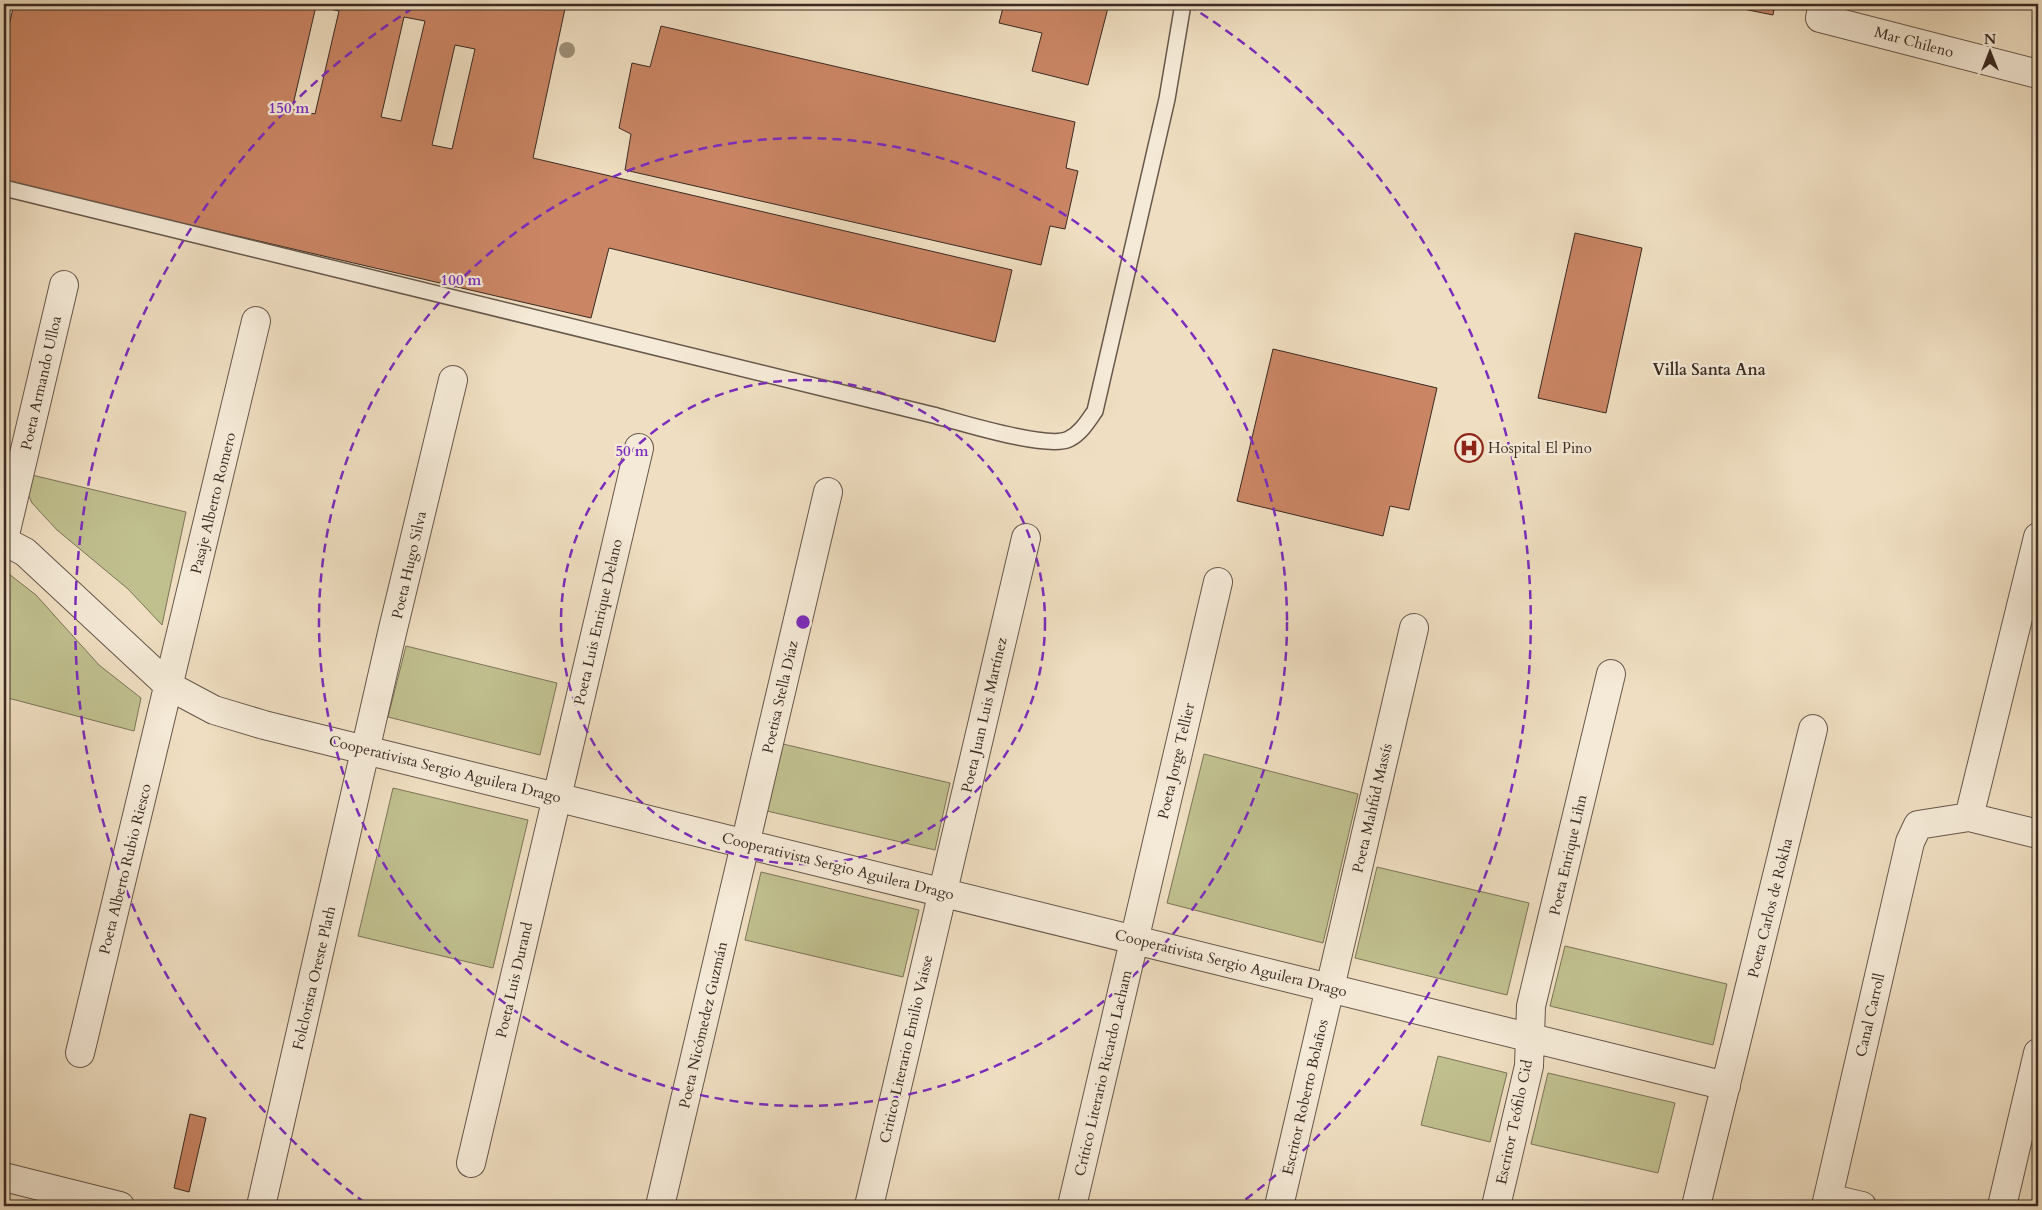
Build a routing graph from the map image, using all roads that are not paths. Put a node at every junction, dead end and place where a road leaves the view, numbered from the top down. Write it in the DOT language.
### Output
graph roads {
  1 [pos="1183,4"];
  2 [pos="1821,11"];
  3 [pos="2038,74"];
  4 [pos="4,188"];
  5 [pos="64,285"];
  6 [pos="256,321"];
  7 [pos="452,380"];
  8 [pos="639,448"];
  9 [pos="828,492"];
  10 [pos="1026,538"];
  11 [pos="4,540"];
  12 [pos="2037,549"];
  13 [pos="1218,582"];
  14 [pos="1414,628"];
  15 [pos="1611,674"];
  16 [pos="169,686"];
  17 [pos="1813,729"];
  18 [pos="366,750"];
  19 [pos="556,797"];
  20 [pos="1969,817"];
  21 [pos="2038,834"];
  22 [pos="744,843"];
  23 [pos="943,892"];
  24 [pos="1133,939"];
  25 [pos="1330,988"];
  26 [pos="1530,1038"];
  27 [pos="80,1053"];
  28 [pos="2038,1053"];
  29 [pos="1726,1086"];
  30 [pos="470,1163"];
  31 [pos="4,1177"];
  32 [pos="1827,1202"];
  33 [pos="120,1206"];
  34 [pos="262,1206"];
  35 [pos="660,1206"];
  36 [pos="869,1206"];
  37 [pos="1072,1206"];
  38 [pos="1279,1206"];
  39 [pos="1496,1206"];
  40 [pos="1696,1206"];
  41 [pos="1862,1206"];
  42 [pos="2002,1206"];
  1 -- 4 [label="lane"];
  2 -- 3 [label="street, Mar Chileno"];
  5 -- 11 [label="street, Poeta Armando Ulloa"];
  6 -- 16 [label="street, Pasaje Alberto Romero"];
  7 -- 18 [label="street, Poeta Hugo Silva"];
  8 -- 19 [label="street, Poeta Luis Enrique Delano"];
  9 -- 22 [label="street, Poetisa Stella Díaz"];
  10 -- 23 [label="street, Poeta Juan Luis Martínez"];
  11 -- 16 [label="street, Cooperativista Sergio Aguilera Drago"];
  12 -- 20 [label="street"];
  13 -- 24 [label="street, Poeta Jorge Tellier"];
  14 -- 25 [label="street, Poeta Mahfúd Massís"];
  15 -- 26 [label="street, Poeta Enrique Lihn"];
  16 -- 18 [label="street, Cooperativista Sergio Aguilera Drago"];
  16 -- 27 [label="street, Poeta Alberto Rubio Riesco"];
  17 -- 29 [label="street, Poeta Carlos de Rokha"];
  18 -- 19 [label="street, Cooperativista Sergio Aguilera Drago"];
  18 -- 34 [label="street, Folclorista Oreste Plath"];
  19 -- 22 [label="street, Cooperativista Sergio Aguilera Drago"];
  19 -- 30 [label="street, Poeta Luis Durand"];
  20 -- 21 [label="street"];
  20 -- 32 [label="street, Canal Carroll"];
  22 -- 23 [label="street, Cooperativista Sergio Aguilera Drago"];
  22 -- 35 [label="street, Poeta Nicómedez Guzmán"];
  23 -- 24 [label="street, Cooperativista Sergio Aguilera Drago"];
  23 -- 36 [label="street, Critico Literario Emilio Vaisse"];
  24 -- 25 [label="street, Cooperativista Sergio Aguilera Drago"];
  24 -- 37 [label="street, Crítico Literario Ricardo Lacham"];
  25 -- 26 [label="street, Cooperativista Sergio Aguilera Drago"];
  25 -- 38 [label="street, Escritor Roberto Bolaños"];
  26 -- 29 [label="street, Cooperativista Sergio Aguilera Drago"];
  26 -- 39 [label="street, Escritor Teófilo Cid"];
  28 -- 42 [label="street"];
  29 -- 40 [label="street, Poeta Carlos de Rokha"];
  31 -- 33 [label="street"];
  32 -- 41 [label="street"];
}
